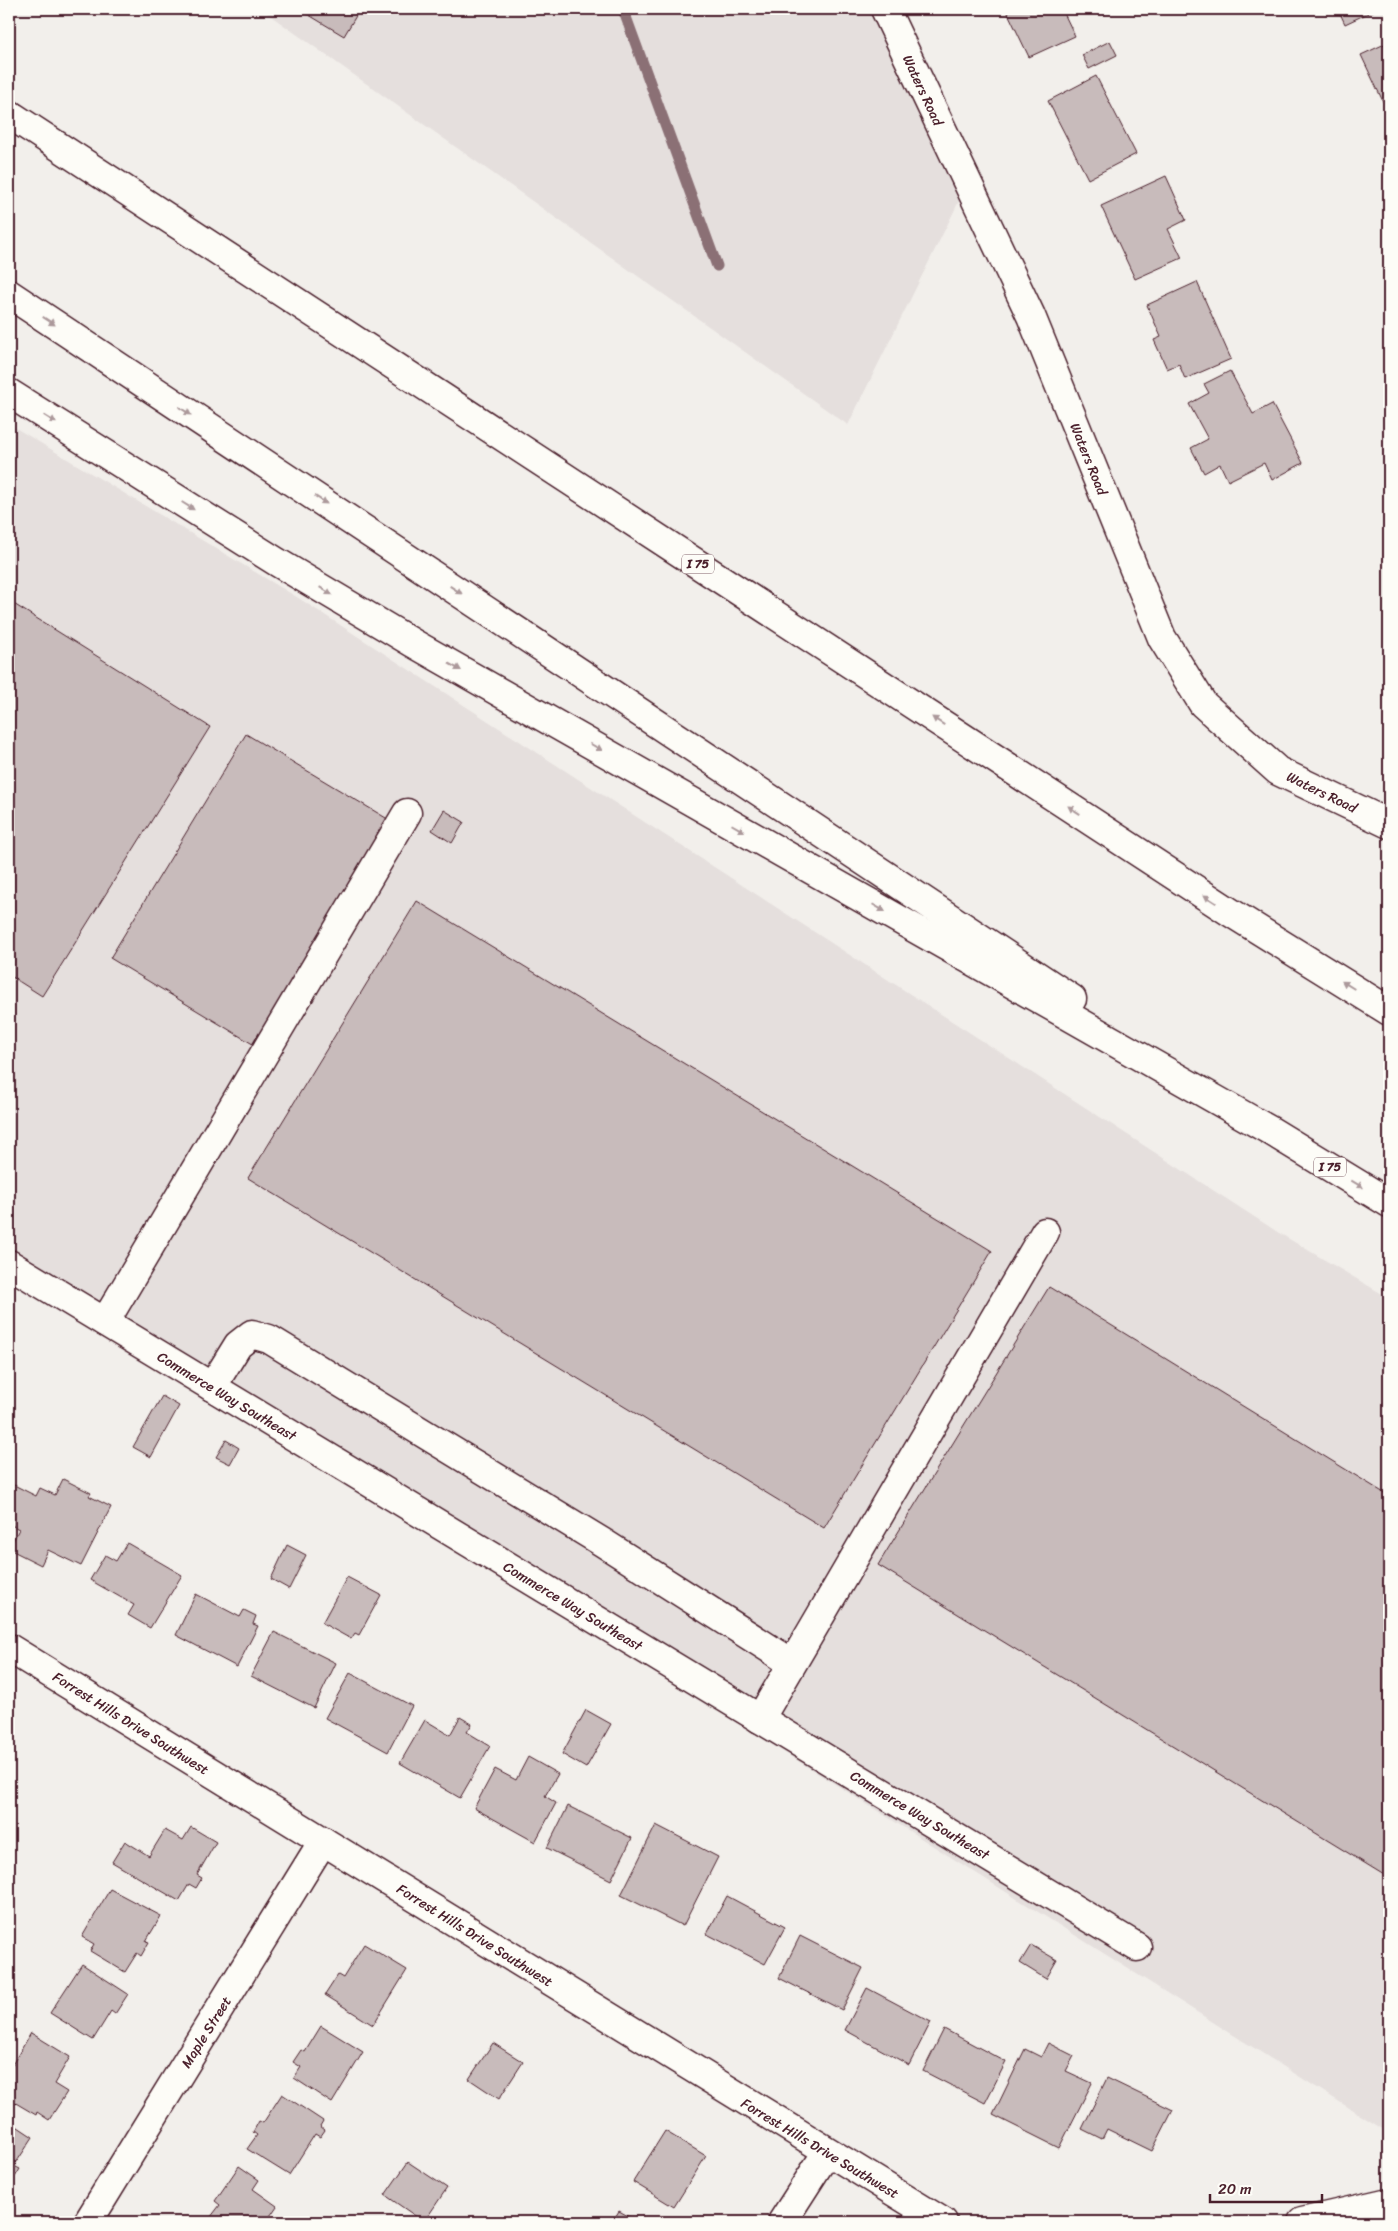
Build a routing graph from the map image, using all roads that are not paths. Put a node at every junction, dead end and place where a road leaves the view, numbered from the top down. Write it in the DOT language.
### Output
graph roads {
  1 [pos="885,9"];
  2 [pos="9,114"];
  3 [pos="9,294"];
  4 [pos="9,393"];
  5 [pos="408,814"];
  6 [pos="1389,824"];
  7 [pos="1389,1011"];
  8 [pos="1271,1131"];
  9 [pos="1389,1203"];
  10 [pos="1045,1232"];
  11 [pos="9,1264"];
  12 [pos="105,1322"];
  13 [pos="212,1387"];
  14 [pos="9,1648"];
  15 [pos="792,1663"];
  16 [pos="760,1718"];
  17 [pos="323,1841"];
  18 [pos="1138,1948"];
  19 [pos="827,2152"];
  20 [pos="1389,2202"];
  21 [pos="88,2222"];
  22 [pos="782,2222"];
  23 [pos="943,2222"];
  24 [pos="1302,2222"];
  1 -- 6 [label="main road, Waters Road"];
  7 -- 2 [label="main road, I 75, one-way"];
  3 -- 8 [label="main road, I 75, one-way"];
  4 -- 8 [label="main road, one-way"];
  5 -- 12 [label="main road"];
  8 -- 9 [label="main road, I 75, one-way"];
  10 -- 15 [label="main road"];
  11 -- 12 [label="main road, Commerce Way Southeast"];
  12 -- 13 [label="main road, Commerce Way Southeast"];
  13 -- 15 [label="main road"];
  13 -- 16 [label="main road, Commerce Way Southeast"];
  14 -- 17 [label="main road, Forrest Hills Drive Southwest"];
  15 -- 16 [label="main road"];
  16 -- 18 [label="main road, Commerce Way Southeast"];
  17 -- 19 [label="main road, Forrest Hills Drive Southwest"];
  17 -- 21 [label="main road, Maple Street"];
  19 -- 22 [label="main road"];
  19 -- 23 [label="main road, Forrest Hills Drive Southwest"];
  20 -- 24 [label="main road"];
}
